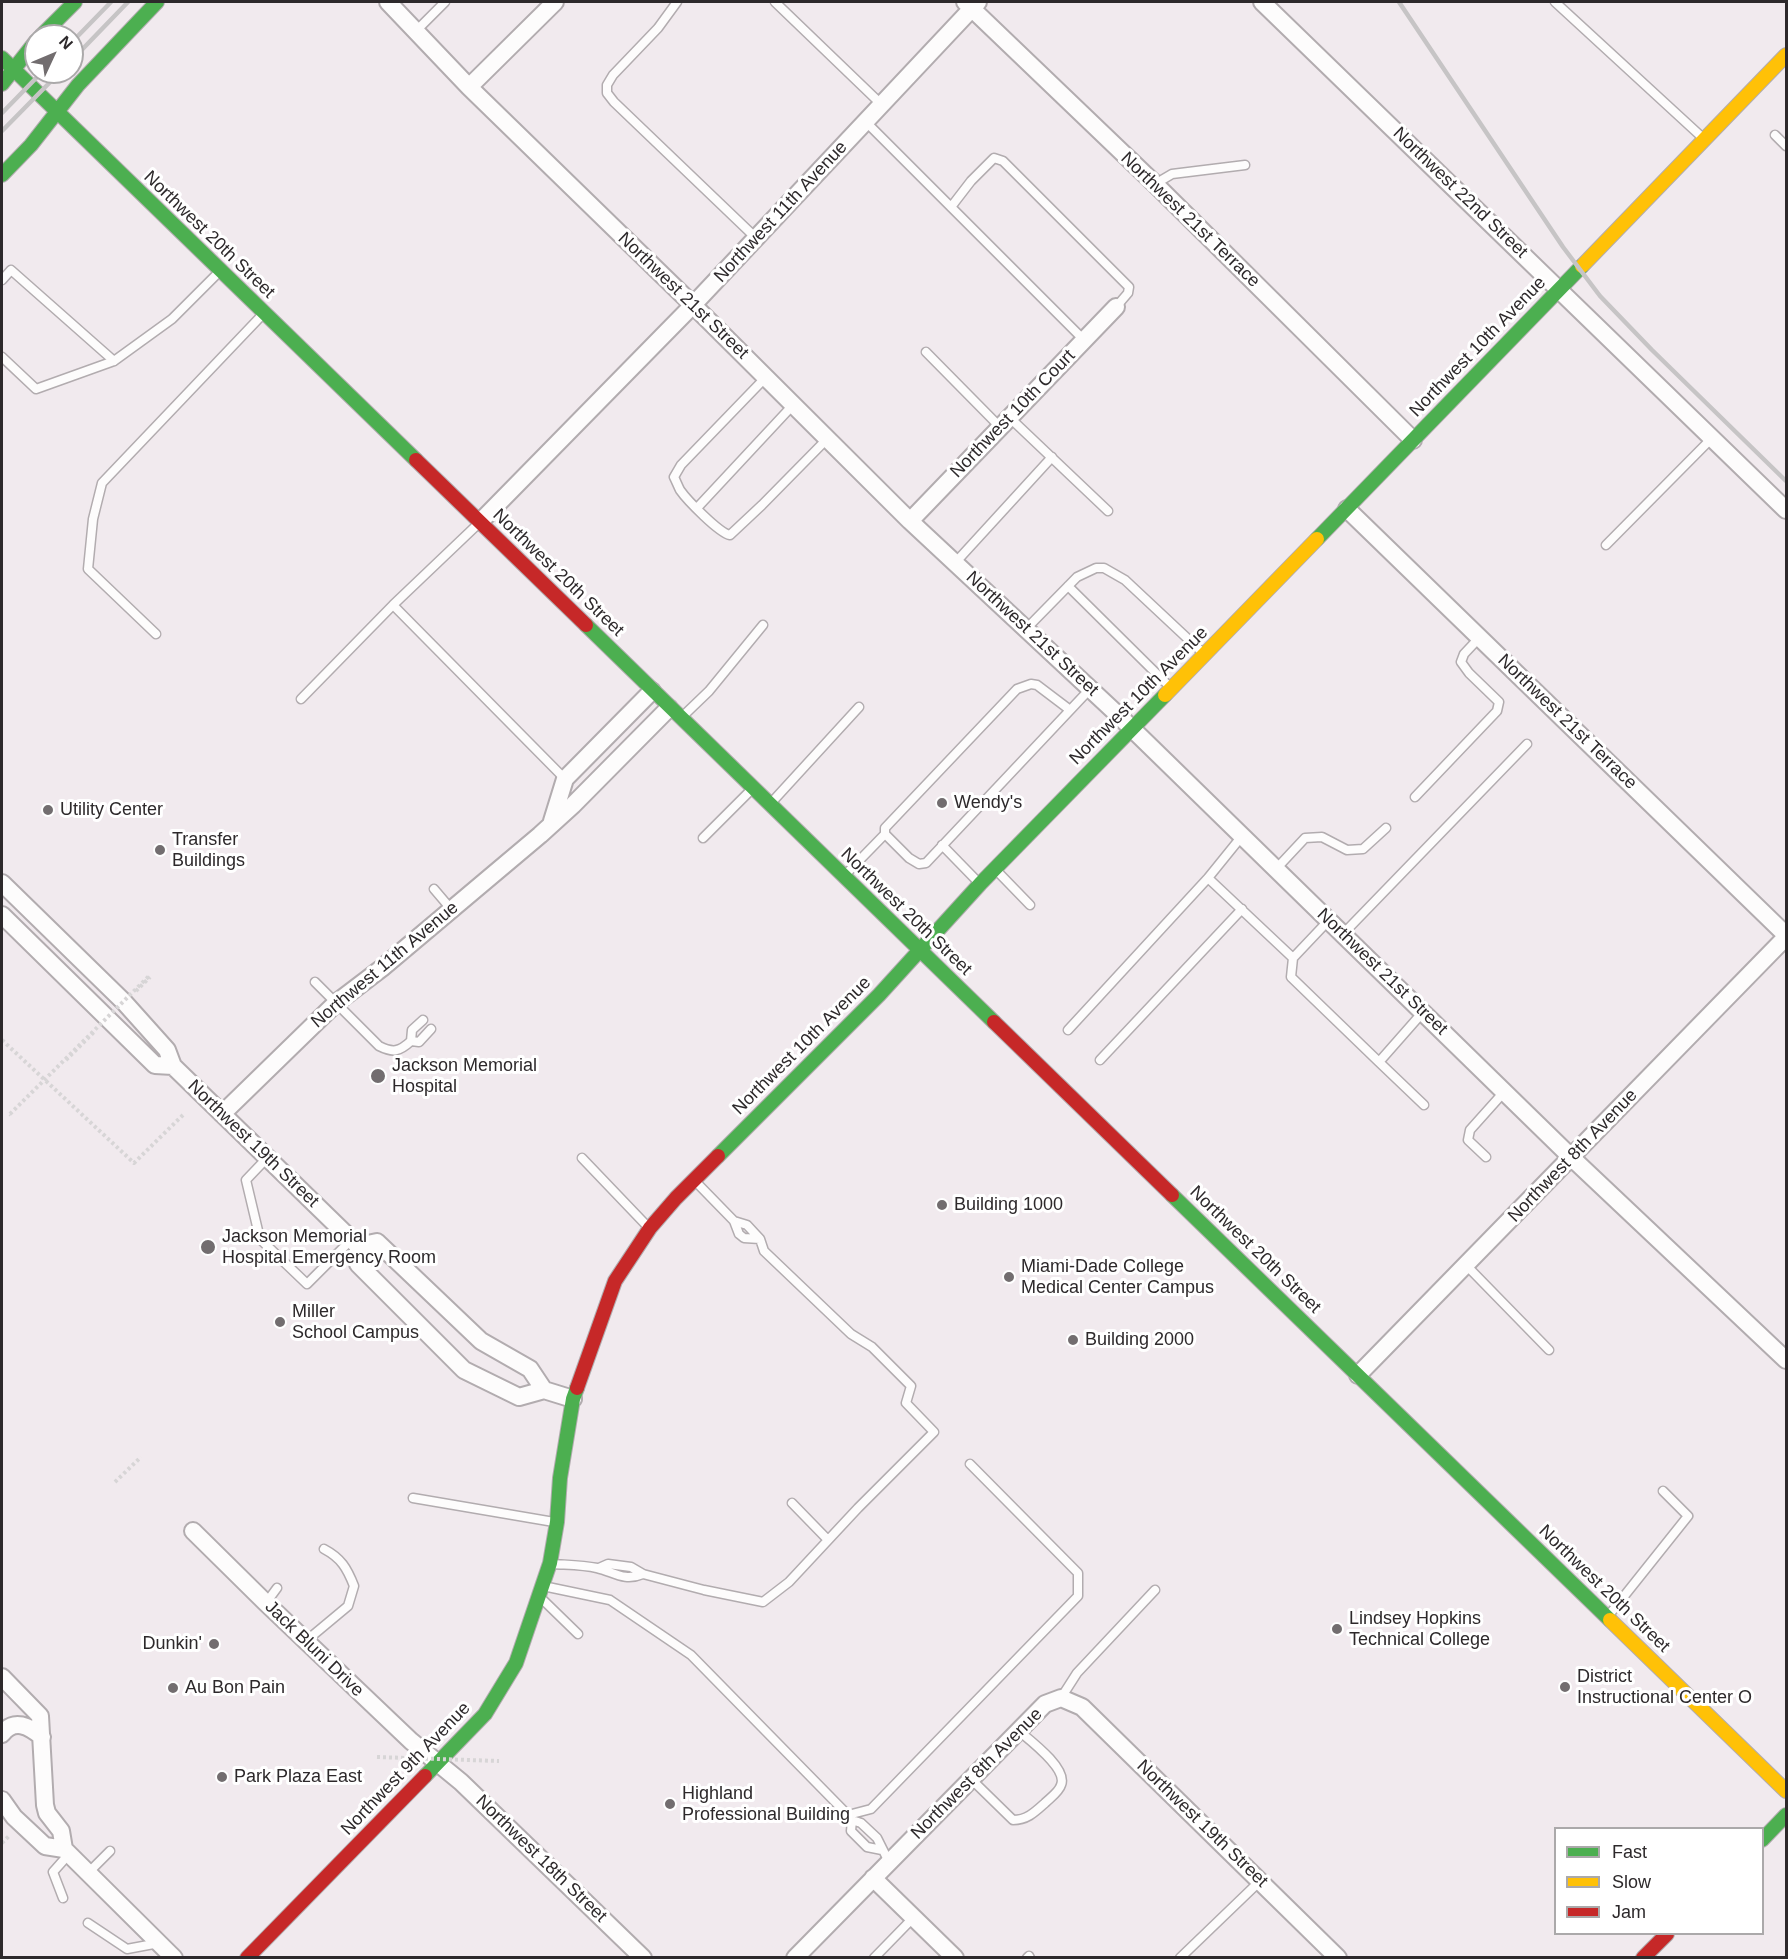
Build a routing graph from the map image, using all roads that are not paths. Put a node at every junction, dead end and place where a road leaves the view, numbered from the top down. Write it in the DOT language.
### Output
graph roads {
  1 [pos="75,2"];
  2 [pos="157,2"];
  3 [pos="388,2"];
  4 [pos="445,2"];
  5 [pos="555,2"];
  6 [pos="676,2"];
  7 [pos="775,2"];
  8 [pos="1262,2"];
  9 [pos="1555,2"];
  10 [pos="971,4"];
  11 [pos="53,24"];
  12 [pos="417,30"];
  13 [pos="1786,55"];
  14 [pos="24,56"];
  15 [pos="2,58"];
  16 [pos="13,70"];
  17 [pos="1781,73"];
  18 [pos="2,84"];
  19 [pos="469,87"];
  20 [pos="881,104"];
  21 [pos="57,112"];
  22 [pos="865,121"];
  23 [pos="1774,135"];
  24 [pos="1704,139"];
  25 [pos="1786,146"];
  26 [pos="1245,165"];
  27 [pos="2,175"];
  28 [pos="1155,184"];
  29 [pos="951,207"];
  30 [pos="756,238"];
  31 [pos="221,271"];
  32 [pos="2,280"];
  33 [pos="1559,289"];
  34 [pos="693,305"];
  35 [pos="1116,307"];
  36 [pos="264,313"];
  37 [pos="1084,340"];
  38 [pos="927,352"];
  39 [pos="2,357"];
  40 [pos="114,361"];
  41 [pos="766,377"];
  42 [pos="793,405"];
  43 [pos="1005,422"];
  44 [pos="1712,438"];
  45 [pos="827,439"];
  46 [pos="1413,440"];
  47 [pos="1052,457"];
  48 [pos="697,508"];
  49 [pos="1347,508"];
  50 [pos="1786,510"];
  51 [pos="1108,511"];
  52 [pos="910,521"];
  53 [pos="480,522"];
  54 [pos="1606,545"];
  55 [pos="955,562"];
  56 [pos="1068,586"];
  57 [pos="393,605"];
  58 [pos="763,625"];
  59 [pos="1026,629"];
  60 [pos="156,634"];
  61 [pos="1480,637"];
  62 [pos="1204,654"];
  63 [pos="1171,688"];
  64 [pos="1090,689"];
  65 [pos="652,691"];
  66 [pos="301,699"];
  67 [pos="859,707"];
  68 [pos="1070,710"];
  69 [pos="675,713"];
  70 [pos="1131,728"];
  71 [pos="1527,744"];
  72 [pos="565,779"];
  73 [pos="752,788"];
  74 [pos="1415,797"];
  75 [pos="769,804"];
  76 [pos="552,822"];
  77 [pos="1386,828"];
  78 [pos="885,834"];
  79 [pos="1242,836"];
  80 [pos="703,838"];
  81 [pos="942,845"];
  82 [pos="994,869"];
  83 [pos="1276,869"];
  84 [pos="844,876"];
  85 [pos="1208,878"];
  86 [pos="2,883"];
  87 [pos="980,884"];
  88 [pos="434,890"];
  89 [pos="1030,905"];
  90 [pos="451,909"];
  91 [pos="1242,909"];
  92 [pos="2,915"];
  93 [pos="1329,920"];
  94 [pos="1343,934"];
  95 [pos="1786,936"];
  96 [pos="920,950"];
  97 [pos="1293,958"];
  98 [pos="315,982"];
  99 [pos="336,1003"];
  100 [pos="1423,1012"];
  101 [pos="423,1020"];
  102 [pos="431,1029"];
  103 [pos="1068,1030"];
  104 [pos="411,1041"];
  105 [pos="1100,1060"];
  106 [pos="1379,1062"];
  107 [pos="173,1066"];
  108 [pos="1504,1092"];
  109 [pos="1424,1105"];
  110 [pos="222,1114"];
  111 [pos="1486,1157"];
  112 [pos="267,1158"];
  113 [pos="582,1158"];
  114 [pos="1572,1158"];
  115 [pos="694,1180"];
  116 [pos="650,1228"];
  117 [pos="355,1243"];
  118 [pos="1466,1265"];
  119 [pos="1550,1350"];
  120 [pos="1786,1360"];
  121 [pos="1358,1375"];
  122 [pos="544,1390"];
  123 [pos="573,1399"];
  124 [pos="970,1464"];
  125 [pos="1663,1491"];
  126 [pos="413,1498"];
  127 [pos="792,1503"];
  128 [pos="557,1522"];
  129 [pos="194,1531"];
  130 [pos="828,1540"];
  131 [pos="324,1549"];
  132 [pos="550,1563"];
  133 [pos="277,1588"];
  134 [pos="1155,1590"];
  135 [pos="540,1591"];
  136 [pos="266,1603"];
  137 [pos="1607,1618"];
  138 [pos="578,1634"];
  139 [pos="306,1641"];
  140 [pos="2,1677"];
  141 [pos="1061,1698"];
  142 [pos="1020,1731"];
  143 [pos="2,1734"];
  144 [pos="42,1737"];
  145 [pos="438,1763"];
  146 [pos="971,1779"];
  147 [pos="1786,1791"];
  148 [pos="2,1800"];
  149 [pos="1786,1815"];
  150 [pos="850,1818"];
  151 [pos="1764,1838"];
  152 [pos="110,1851"];
  153 [pos="66,1852"];
  154 [pos="885,1856"];
  155 [pos="88,1873"];
  156 [pos="873,1878"];
  157 [pos="1260,1881"];
  158 [pos="63,1898"];
  159 [pos="913,1917"];
  160 [pos="88,1923"];
  161 [pos="1666,1935"];
  162 [pos="159,1943"];
  163 [pos="174,1958"];
  164 [pos="247,1958"];
  165 [pos="643,1958"];
  166 [pos="795,1958"];
  167 [pos="874,1958"];
  168 [pos="955,1958"];
  169 [pos="1180,1958"];
  170 [pos="1338,1958"];
  171 [pos="1643,1958"];
  1 -- 11 [label="main road"];
  2 -- 21 [label="main road"];
  3 -- 12 [label="street, Northwest 21st Street"];
  4 -- 12 [label="lane"];
  5 -- 19 [label="street"];
  6 -- 30 [label="lane"];
  7 -- 20 [label="lane"];
  8 -- 33 [label="street, Northwest 22nd Street"];
  9 -- 24 [label="lane"];
  10 -- 20 [label="street, Northwest 11th Avenue"];
  10 -- 28 [label="street, Northwest 21st Terrace"];
  12 -- 19 [label="street, Northwest 21st Street"];
  13 -- 17 [label="main road, Northwest 10th Avenue"];
  14 -- 16 [label="main road"];
  15 -- 16 [label="main road, Northwest 20th Street"];
  16 -- 18 [label="main road"];
  16 -- 21 [label="main road, Northwest 20th Street"];
  17 -- 24 [label="main road, Northwest 10th Avenue"];
  19 -- 34 [label="street, Northwest 21st Street"];
  20 -- 22 [label="street, Northwest 11th Avenue"];
  21 -- 27 [label="main road"];
  21 -- 31 [label="main road, Northwest 20th Street"];
  22 -- 29 [label="lane"];
  22 -- 30 [label="street, Northwest 11th Avenue"];
  23 -- 25 [label="lane"];
  24 -- 33 [label="main road, Northwest 10th Avenue"];
  26 -- 28 [label="lane"];
  28 -- 46 [label="street, Northwest 21st Terrace"];
  29 -- 35 [label="lane"];
  29 -- 37 [label="lane"];
  30 -- 34 [label="street, Northwest 11th Avenue"];
  31 -- 36 [label="main road, Northwest 20th Street"];
  31 -- 40 [label="lane"];
  32 -- 40 [label="lane"];
  33 -- 44 [label="street, Northwest 22nd Street"];
  33 -- 46 [label="main road, Northwest 10th Avenue"];
  34 -- 41 [label="street, Northwest 21st Street"];
  34 -- 53 [label="street, Northwest 11th Avenue"];
  35 -- 37 [label="street, Northwest 10th Court"];
  36 -- 53 [label="main road, Northwest 20th Street"];
  36 -- 60 [label="lane"];
  37 -- 43 [label="street, Northwest 10th Court"];
  38 -- 43 [label="lane"];
  39 -- 40 [label="lane"];
  41 -- 42 [label="street, Northwest 21st Street"];
  41 -- 48 [label="lane"];
  42 -- 45 [label="street, Northwest 21st Street"];
  42 -- 48 [label="lane"];
  43 -- 47 [label="lane"];
  43 -- 52 [label="street, Northwest 10th Court"];
  44 -- 50 [label="street, Northwest 22nd Street"];
  44 -- 54 [label="lane"];
  45 -- 48 [label="lane"];
  45 -- 52 [label="street, Northwest 21st Street"];
  46 -- 49 [label="main road, Northwest 10th Avenue"];
  47 -- 51 [label="lane"];
  47 -- 55 [label="lane"];
  49 -- 61 [label="street, Northwest 21st Terrace"];
  49 -- 62 [label="main road, Northwest 10th Avenue"];
  52 -- 55 [label="street, Northwest 21st Street"];
  53 -- 57 [label="lane"];
  53 -- 65 [label="main road, Northwest 20th Street"];
  55 -- 59 [label="street, Northwest 21st Street"];
  56 -- 59 [label="lane"];
  56 -- 62 [label="lane"];
  56 -- 63 [label="lane"];
  57 -- 66 [label="lane"];
  57 -- 72 [label="lane"];
  58 -- 69 [label="lane"];
  59 -- 64 [label="street, Northwest 21st Street"];
  61 -- 74 [label="lane"];
  61 -- 95 [label="street, Northwest 21st Terrace"];
  62 -- 63 [label="main road, Northwest 10th Avenue"];
  63 -- 70 [label="main road, Northwest 10th Avenue"];
  64 -- 68 [label="lane"];
  64 -- 70 [label="street, Northwest 21st Street"];
  65 -- 69 [label="main road, Northwest 20th Street"];
  65 -- 72 [label="street"];
  67 -- 75 [label="lane"];
  68 -- 78 [label="lane"];
  68 -- 81 [label="lane"];
  69 -- 73 [label="main road, Northwest 20th Street"];
  69 -- 76 [label="street, Northwest 11th Avenue"];
  70 -- 79 [label="street, Northwest 21st Street"];
  70 -- 82 [label="main road, Northwest 10th Avenue"];
  71 -- 94 [label="lane"];
  72 -- 76 [label="street"];
  73 -- 75 [label="main road, Northwest 20th Street"];
  73 -- 80 [label="lane"];
  75 -- 84 [label="main road, Northwest 20th Street"];
  76 -- 90 [label="street, Northwest 11th Avenue"];
  77 -- 83 [label="lane"];
  78 -- 81 [label="lane"];
  78 -- 84 [label="lane"];
  79 -- 83 [label="street, Northwest 21st Street"];
  79 -- 85 [label="lane"];
  81 -- 87 [label="lane"];
  82 -- 87 [label="main road, Northwest 10th Avenue"];
  82 -- 89 [label="lane"];
  83 -- 93 [label="street, Northwest 21st Street"];
  84 -- 96 [label="main road, Northwest 20th Street"];
  85 -- 91 [label="lane"];
  85 -- 103 [label="lane"];
  86 -- 107 [label="street, Northwest 19th Street"];
  87 -- 96 [label="main road, Northwest 10th Avenue"];
  88 -- 90 [label="lane"];
  90 -- 99 [label="street, Northwest 11th Avenue"];
  91 -- 97 [label="lane"];
  91 -- 105 [label="lane"];
  92 -- 107 [label="street, Northwest 19th Street"];
  93 -- 94 [label="street, Northwest 21st Street"];
  93 -- 97 [label="lane"];
  94 -- 100 [label="street, Northwest 21st Street"];
  95 -- 114 [label="street, Northwest 8th Avenue"];
  96 -- 115 [label="main road, Northwest 10th Avenue"];
  96 -- 121 [label="main road, Northwest 20th Street"];
  97 -- 106 [label="lane"];
  98 -- 99 [label="lane"];
  99 -- 104 [label="lane"];
  99 -- 110 [label="street, Northwest 11th Avenue"];
  100 -- 106 [label="lane"];
  100 -- 108 [label="street, Northwest 21st Street"];
  101 -- 104 [label="lane"];
  102 -- 104 [label="lane"];
  106 -- 109 [label="lane"];
  107 -- 110 [label="street, Northwest 19th Street"];
  108 -- 111 [label="lane"];
  108 -- 114 [label="street, Northwest 21st Street"];
  110 -- 112 [label="street, Northwest 19th Street"];
  112 -- 117 [label="street, Northwest 19th Street"];
  112 -- 117 [label="lane"];
  113 -- 116 [label="lane"];
  114 -- 118 [label="street, Northwest 8th Avenue"];
  114 -- 120 [label="street, Northwest 21st Street"];
  115 -- 116 [label="main road, Northwest 10th Avenue"];
  115 -- 130 [label="lane"];
  116 -- 123 [label="main road, Northwest 10th Avenue"];
  117 -- 122 [label="street"];
  117 -- 122 [label="street, Northwest 19th Street"];
  118 -- 119 [label="lane"];
  118 -- 121 [label="street, Northwest 8th Avenue"];
  121 -- 137 [label="main road, Northwest 20th Street"];
  122 -- 123 [label="street, Northwest 19th Street"];
  123 -- 128 [label="main road, Northwest 9th Avenue"];
  124 -- 150 [label="lane"];
  125 -- 137 [label="lane"];
  126 -- 128 [label="lane"];
  127 -- 130 [label="lane"];
  128 -- 132 [label="main road, Northwest 9th Avenue"];
  129 -- 136 [label="street, Jack Bluni Drive"];
  130 -- 132 [label="lane"];
  131 -- 139 [label="lane"];
  132 -- 135 [label="main road, Northwest 9th Avenue"];
  133 -- 136 [label="lane"];
  134 -- 141 [label="lane, Northwest 8th Avenue"];
  135 -- 138 [label="lane"];
  135 -- 145 [label="main road, Northwest 9th Avenue"];
  135 -- 150 [label="lane"];
  136 -- 139 [label="street, Jack Bluni Drive"];
  137 -- 147 [label="main road, Northwest 20th Street"];
  139 -- 145 [label="street, Jack Bluni Drive"];
  140 -- 144 [label="street"];
  141 -- 142 [label="street, Northwest 8th Avenue"];
  141 -- 157 [label="street, Northwest 19th Street"];
  142 -- 146 [label="street, Northwest 8th Avenue"];
  142 -- 146 [label="lane"];
  143 -- 144 [label="street"];
  144 -- 153 [label="street"];
  145 -- 164 [label="main road, Northwest 9th Avenue"];
  145 -- 165 [label="street, Northwest 18th Street"];
  146 -- 154 [label="street, Northwest 8th Avenue"];
  148 -- 153 [label="street"];
  149 -- 151 [label="main road"];
  150 -- 154 [label="lane"];
  150 -- 154 [label="lane"];
  152 -- 155 [label="lane"];
  153 -- 155 [label="street"];
  153 -- 158 [label="lane"];
  154 -- 156 [label="street, Northwest 8th Avenue"];
  155 -- 162 [label="street"];
  156 -- 159 [label="street"];
  156 -- 166 [label="street, Northwest 8th Avenue"];
  157 -- 169 [label="lane"];
  157 -- 170 [label="street, Northwest 19th Street"];
  159 -- 167 [label="lane"];
  159 -- 168 [label="street"];
  160 -- 162 [label="lane"];
  161 -- 171 [label="main road"];
  162 -- 163 [label="street"];
}
